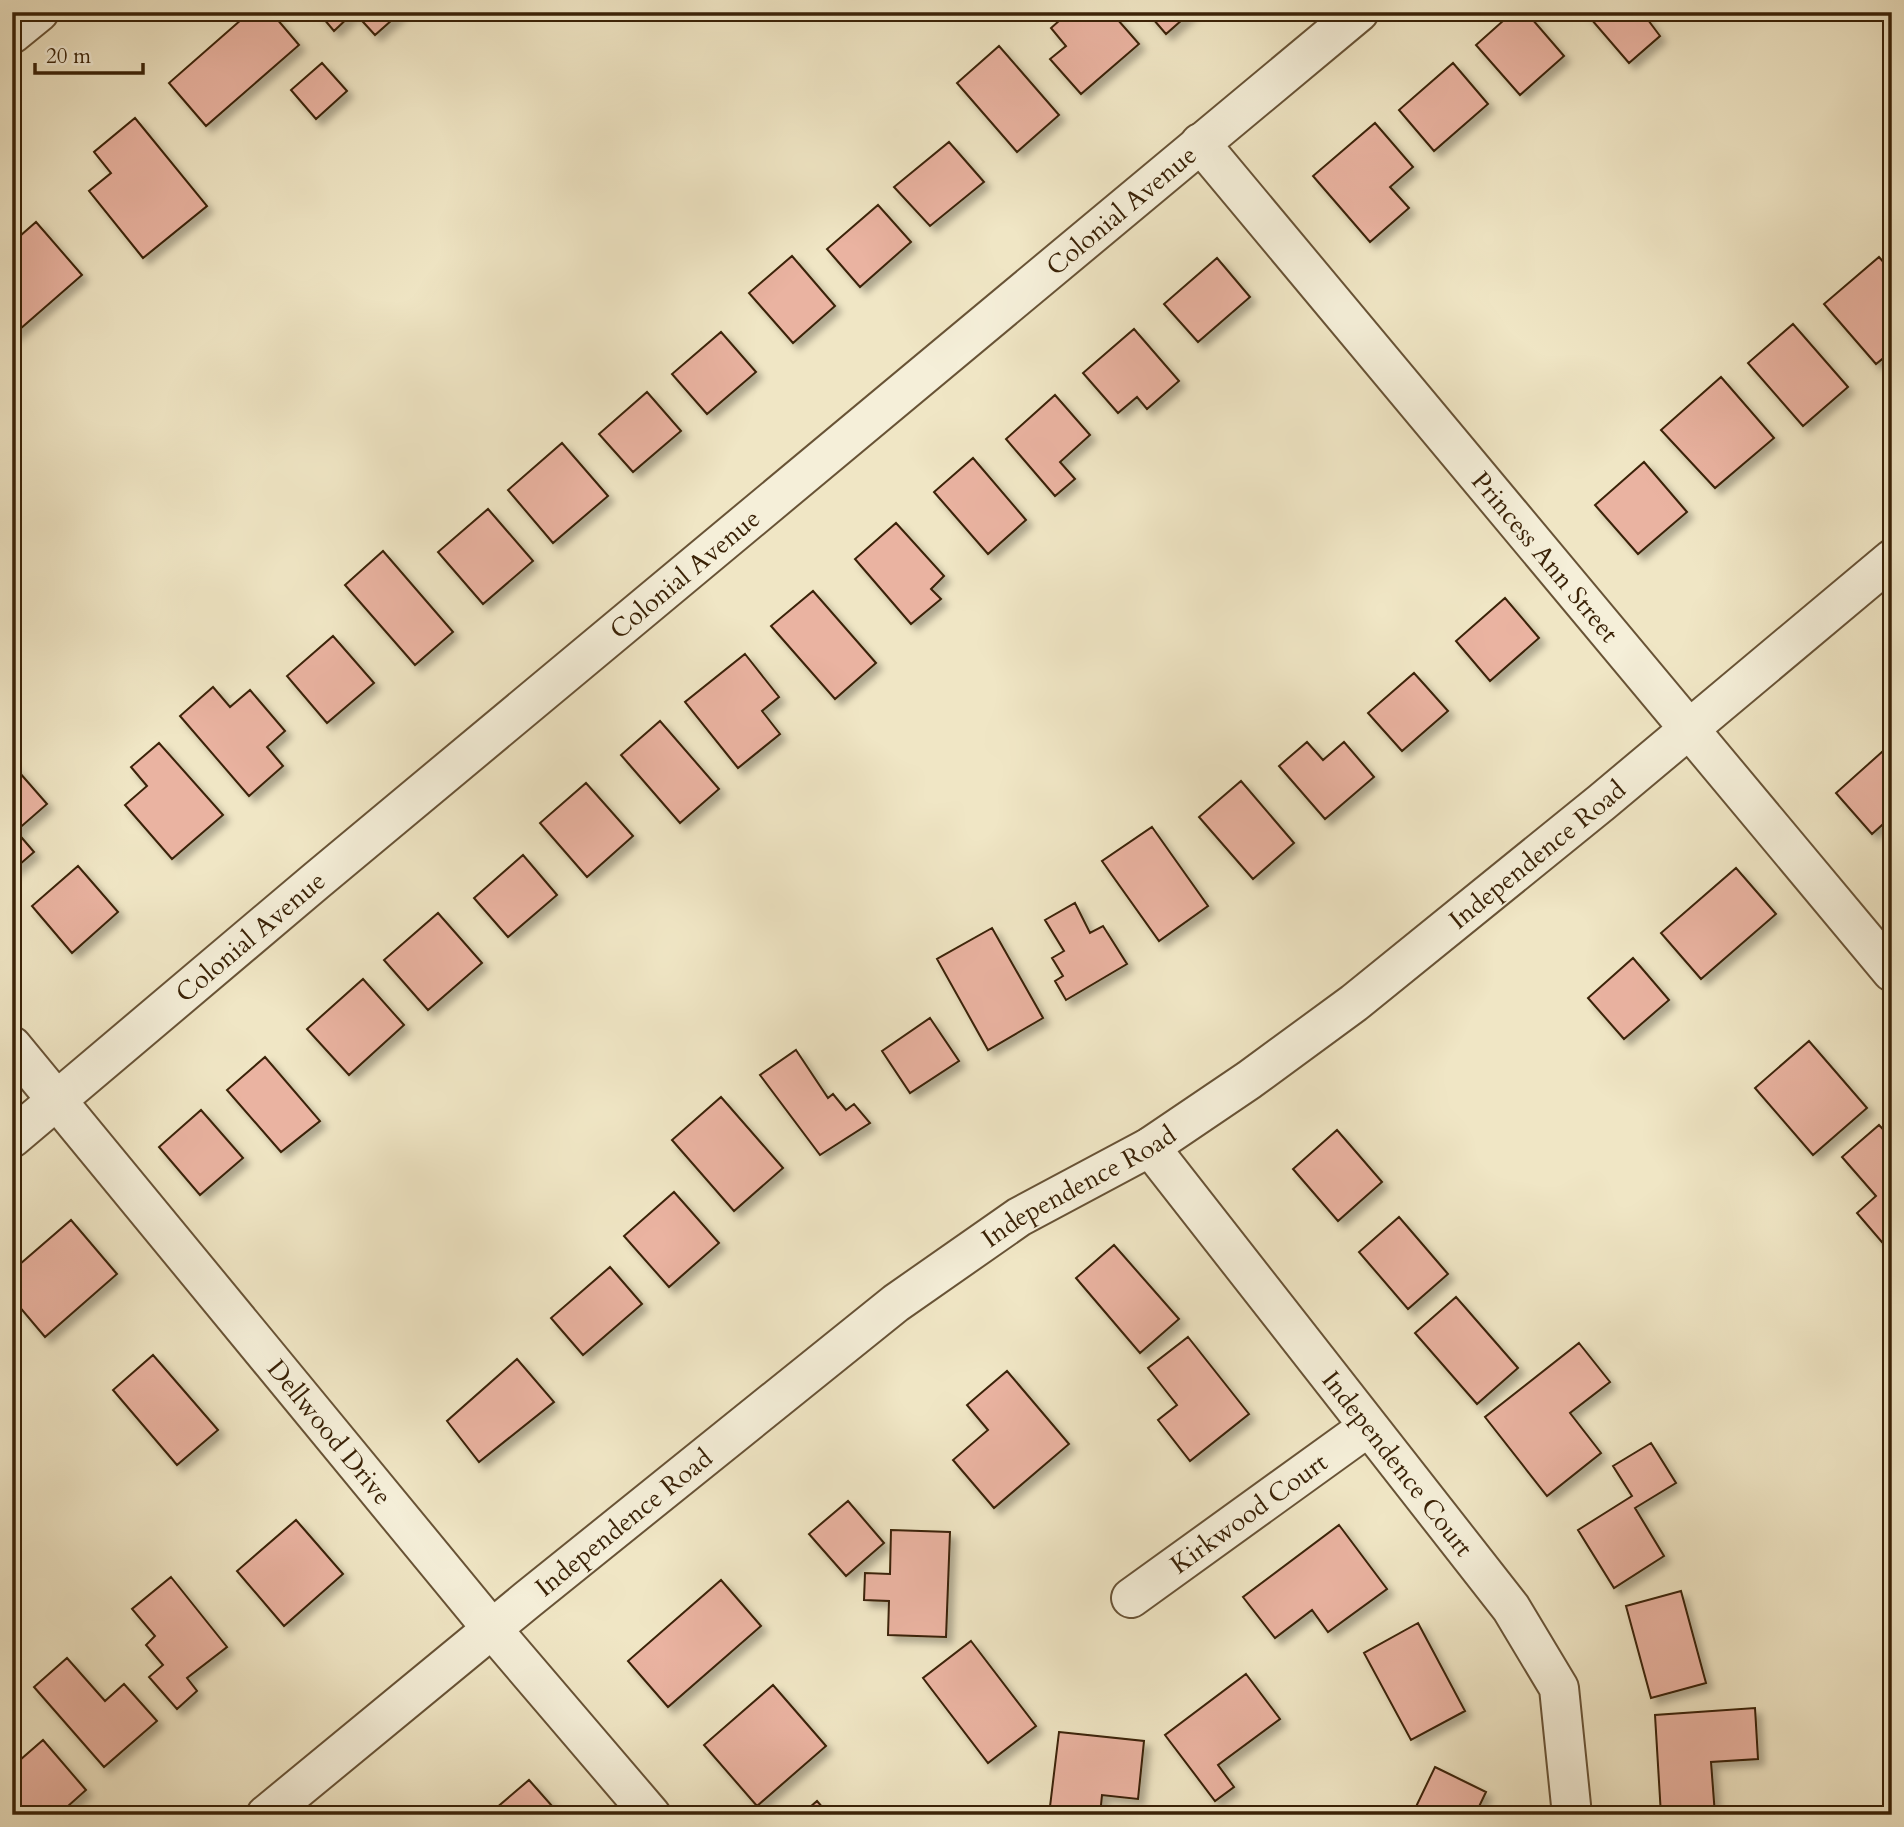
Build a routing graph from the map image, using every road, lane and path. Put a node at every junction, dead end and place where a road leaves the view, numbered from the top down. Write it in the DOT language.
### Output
graph roads {
  1 [pos="39,12"];
  2 [pos="1359,12"];
  3 [pos="12,34"];
  4 [pos="1200,143"];
  5 [pos="1892,559"];
  6 [pos="1687,729"];
  7 [pos="1892,972"];
  8 [pos="12,1046"];
  9 [pos="57,1100"];
  10 [pos="12,1138"];
  11 [pos="1150,1147"];
  12 [pos="1367,1427"];
  13 [pos="1130,1598"];
  14 [pos="492,1629"];
  15 [pos="266,1815"];
  16 [pos="651,1815"];
  17 [pos="1572,1815"];
  1 -- 3 [label="street"];
  2 -- 4 [label="street, Colonial Avenue"];
  4 -- 6 [label="street, Princess Ann Street"];
  4 -- 9 [label="street, Colonial Avenue"];
  5 -- 6 [label="street, Independence Road"];
  6 -- 7 [label="street, Princess Ann Street"];
  6 -- 11 [label="street, Independence Road"];
  8 -- 9 [label="street, Dellwood Drive"];
  9 -- 10 [label="street, Colonial Avenue"];
  9 -- 14 [label="street, Dellwood Drive"];
  11 -- 12 [label="street, Independence Court"];
  11 -- 14 [label="street, Independence Road"];
  12 -- 13 [label="street, Kirkwood Court"];
  12 -- 17 [label="street, Independence Court"];
  14 -- 15 [label="street, Independence Road"];
  14 -- 16 [label="street, Dellwood Drive"];
}
